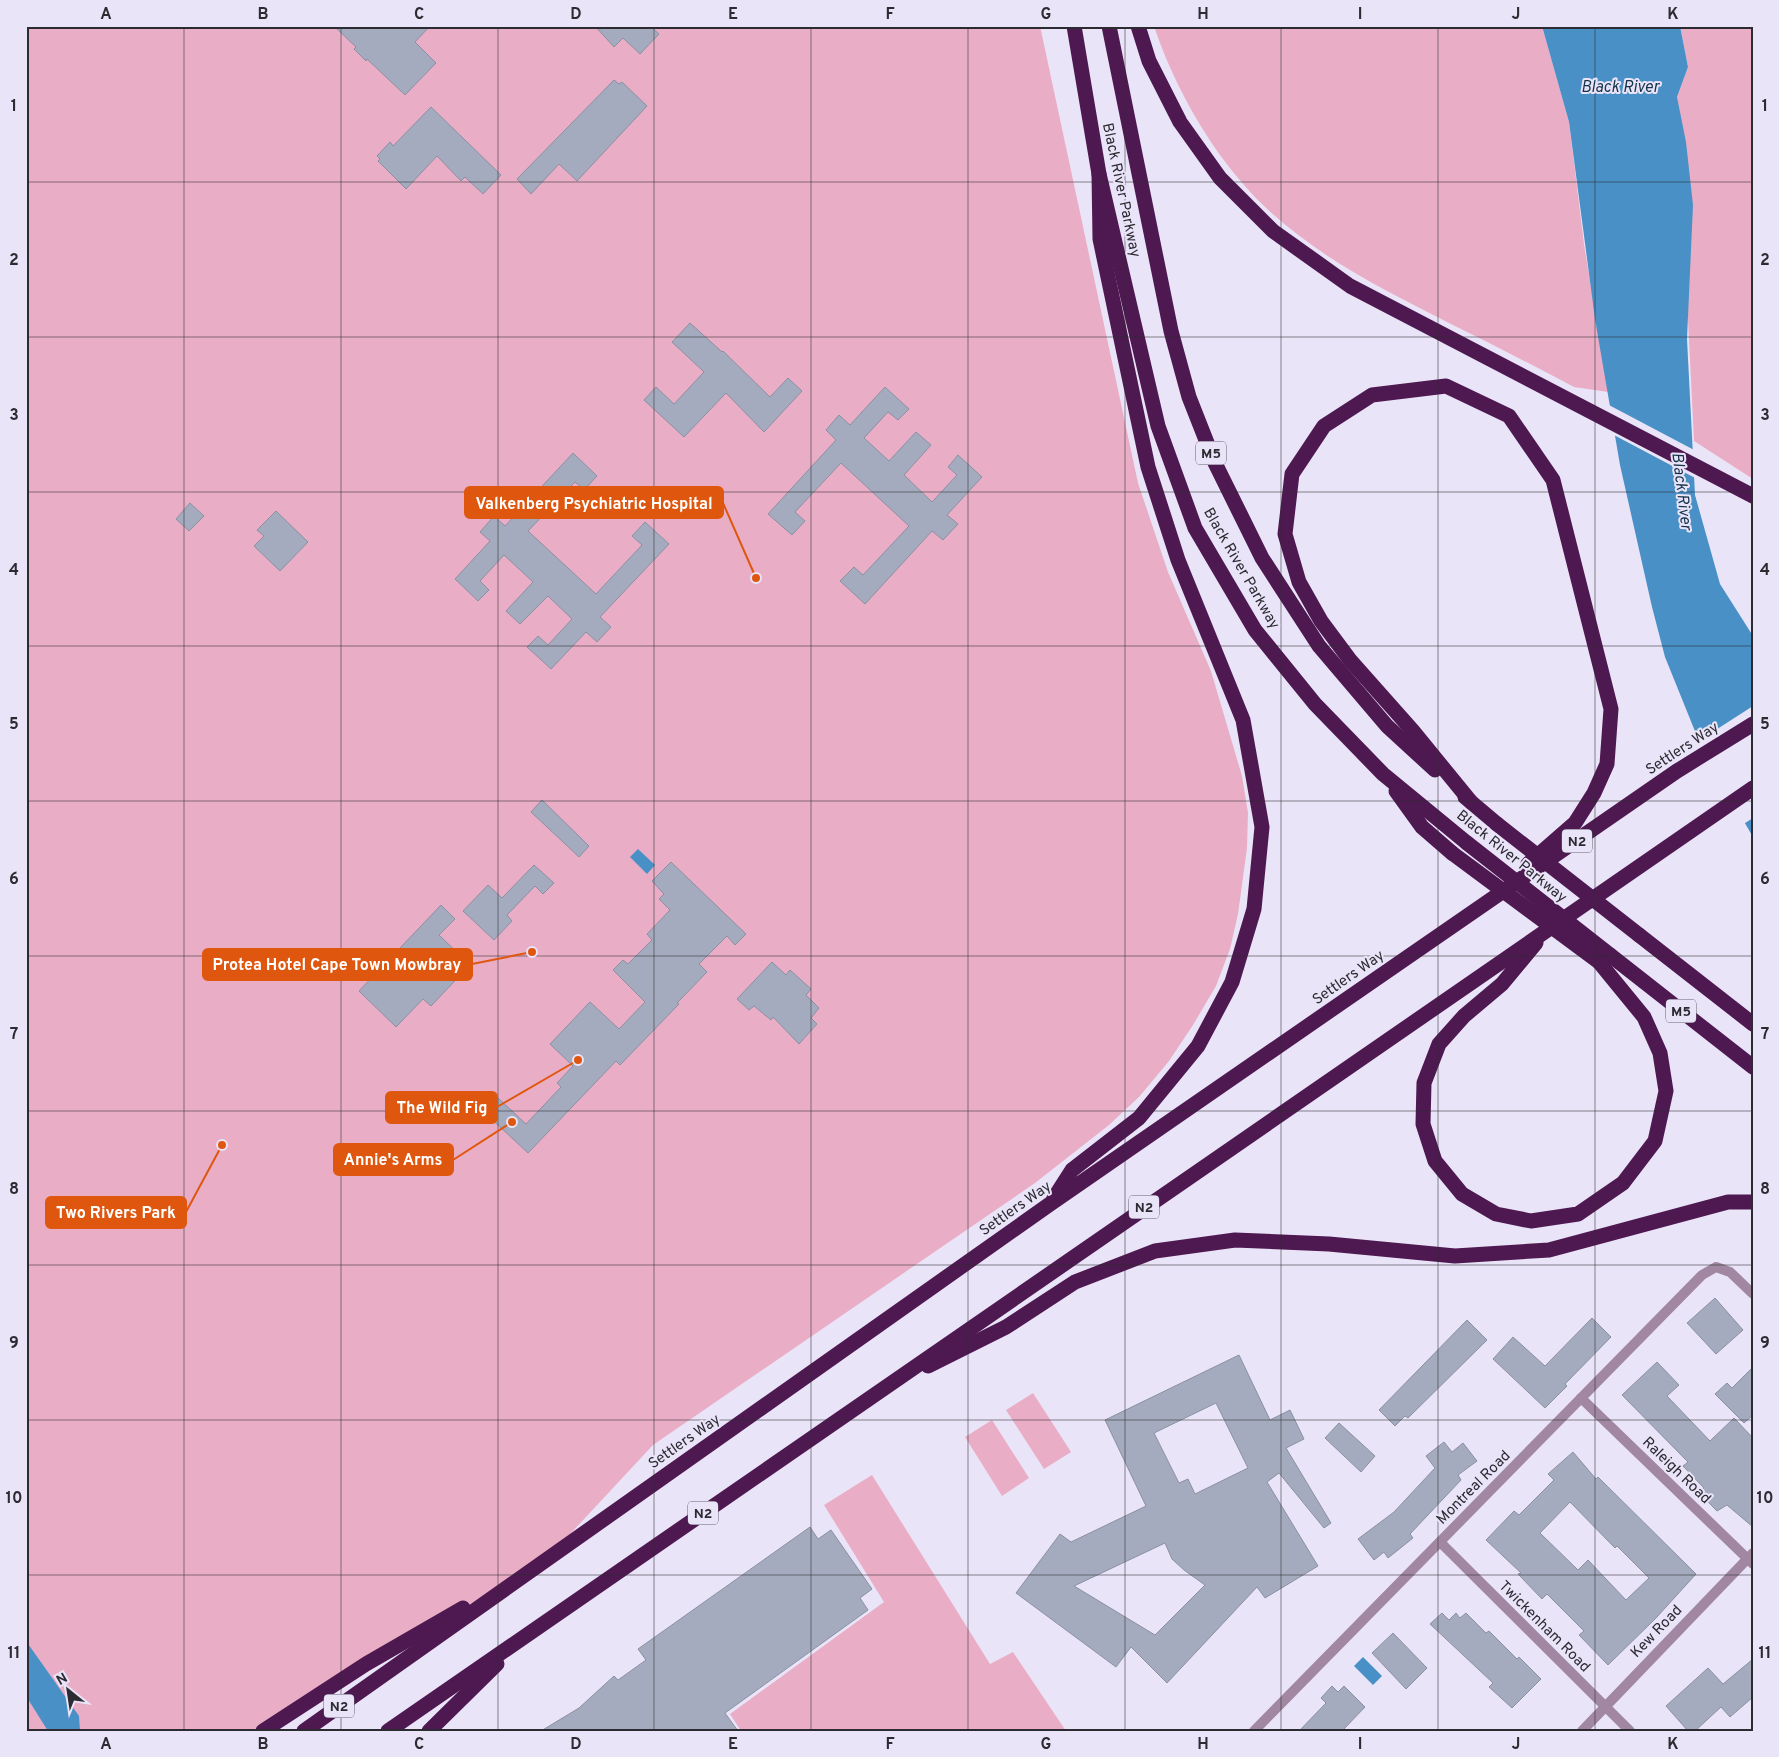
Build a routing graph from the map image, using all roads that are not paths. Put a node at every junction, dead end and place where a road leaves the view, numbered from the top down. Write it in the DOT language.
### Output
graph roads {
  1 [pos="1074,26"];
  2 [pos="1109,26"];
  3 [pos="1138,26"];
  4 [pos="1099,174"];
  5 [pos="1751,495"];
  6 [pos="1753,724"];
  7 [pos="1383,774"];
  8 [pos="1753,788"];
  9 [pos="1471,802"];
  10 [pos="1477,910"];
  11 [pos="1547,930"];
  12 [pos="1604,959"];
  13 [pos="1753,1024"];
  14 [pos="1753,1067"];
  15 [pos="1753,1202"];
  16 [pos="1050,1204"];
  17 [pos="1753,1294"];
  18 [pos="876,1393"];
  19 [pos="1581,1398"];
  20 [pos="1440,1542"];
  21 [pos="1751,1558"];
  22 [pos="545,1561"];
  23 [pos="529,1634"];
  24 [pos="1604,1706"];
  25 [pos="263,1731"];
  26 [pos="304,1731"];
  27 [pos="388,1731"];
  28 [pos="429,1731"];
  29 [pos="1254,1731"];
  30 [pos="1582,1731"];
  31 [pos="1630,1731"];
  1 -- 4 [label="highway, Black River Parkway / M5"];
  2 -- 9 [label="highway, Black River Parkway / M5"];
  3 -- 5 [label="highway"];
  4 -- 7 [label="highway, Black River Parkway / M5"];
  4 -- 16 [label="highway"];
  6 -- 10 [label="highway, Settlers Way / N2"];
  7 -- 12 [label="highway, Black River Parkway / M5, bridge"];
  7 -- 12 [label="highway, bridge"];
  8 -- 11 [label="highway, N2"];
  9 -- 10 [label="highway"];
  9 -- 13 [label="highway, Black River Parkway / M5, bridge"];
  10 -- 16 [label="highway, Settlers Way / N2"];
  11 -- 12 [label="highway"];
  11 -- 18 [label="highway, N2"];
  12 -- 14 [label="highway, Black River Parkway / M5"];
  15 -- 18 [label="highway"];
  16 -- 22 [label="highway, Settlers Way / N2"];
  17 -- 19 [label="street, Montreal Road"];
  18 -- 23 [label="highway, N2"];
  19 -- 20 [label="street, Montreal Road"];
  19 -- 21 [label="street, Raleigh Road"];
  20 -- 24 [label="street, Twickenham Road"];
  20 -- 29 [label="street, Montreal Road"];
  21 -- 24 [label="street, Kew Road"];
  22 -- 25 [label="highway"];
  22 -- 26 [label="highway, Settlers Way / N2"];
  23 -- 27 [label="highway, N2"];
  23 -- 28 [label="highway"];
  24 -- 30 [label="street, Kew Road"];
  24 -- 31 [label="street, Twickenham Road"];
}
